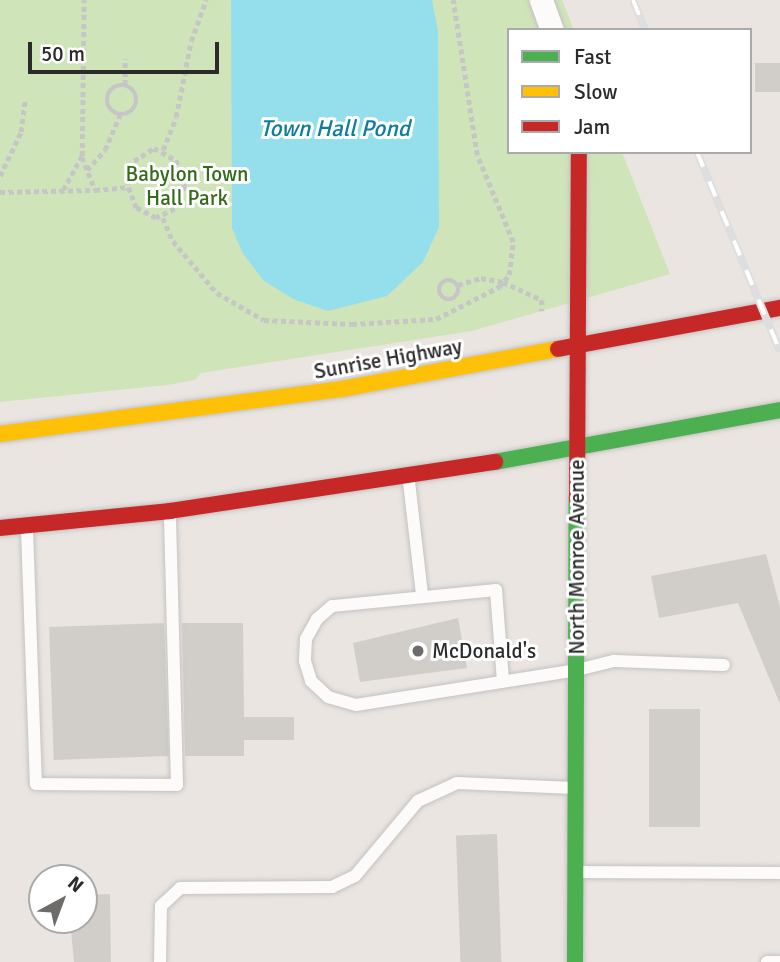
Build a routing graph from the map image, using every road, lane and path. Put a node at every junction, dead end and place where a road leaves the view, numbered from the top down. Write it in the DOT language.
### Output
graph roads {
  1 [pos="84,0"];
  2 [pos="206,0"];
  3 [pos="453,0"];
  4 [pos="541,0"];
  5 [pos="551,28"];
  6 [pos="125,59"];
  7 [pos="125,85"];
  8 [pos="25,99"];
  9 [pos="120,115"];
  10 [pos="163,150"];
  11 [pos="579,154"];
  12 [pos="82,156"];
  13 [pos="88,170"];
  14 [pos="0,176"];
  15 [pos="128,187"];
  16 [pos="63,190"];
  17 [pos="95,190"];
  18 [pos="0,192"];
  19 [pos="163,218"];
  20 [pos="503,282"];
  21 [pos="458,285"];
  22 [pos="780,307"];
  23 [pos="542,311"];
  24 [pos="576,347"];
  25 [pos="780,410"];
  26 [pos="0,434"];
  27 [pos="578,450"];
  28 [pos="409,478"];
  29 [pos="170,511"];
  30 [pos="27,526"];
  31 [pos="0,528"];
  32 [pos="422,594"];
  33 [pos="724,665"];
  34 [pos="578,670"];
  35 [pos="503,681"];
  36 [pos="578,788"];
  37 [pos="578,872"];
  38 [pos="780,873"];
  39 [pos="160,962"];
  40 [pos="575,962"];
  41 [pos="767,962"];
  42 [pos="780,962"];
  1 -- 12 [label="path"];
  2 -- 10 [label="path"];
  3 -- 20 [label="path"];
  4 -- 5 [label="street"];
  6 -- 7 [label="path"];
  7 -- 9 [label="path"];
  7 -- 9 [label="path"];
  8 -- 14 [label="path"];
  9 -- 13 [label="path"];
  10 -- 15 [label="path"];
  10 -- 19 [label="path"];
  11 -- 24 [label="main road, North Monroe Avenue"];
  12 -- 13 [label="path"];
  12 -- 16 [label="path"];
  13 -- 17 [label="path"];
  15 -- 17 [label="path"];
  15 -- 19 [label="path"];
  16 -- 17 [label="path"];
  16 -- 18 [label="path"];
  19 -- 20 [label="path"];
  20 -- 21 [label="path"];
  20 -- 23 [label="path"];
  21 -- 21 [label="path"];
  22 -- 24 [label="main road, Sunrise Highway"];
  24 -- 26 [label="main road, Sunrise Highway"];
  24 -- 27 [label="main road, North Monroe Avenue"];
  25 -- 27 [label="main road"];
  27 -- 28 [label="main road"];
  27 -- 34 [label="main road, North Monroe Avenue"];
  28 -- 29 [label="main road"];
  28 -- 32 [label="lane"];
  29 -- 30 [label="main road"];
  29 -- 30 [label="lane"];
  30 -- 31 [label="main road"];
  32 -- 35 [label="lane"];
  32 -- 35 [label="lane"];
  33 -- 34 [label="lane"];
  34 -- 35 [label="lane"];
  34 -- 36 [label="main road, North Monroe Avenue"];
  36 -- 37 [label="main road, North Monroe Avenue"];
  36 -- 39 [label="lane"];
  37 -- 38 [label="lane"];
  37 -- 40 [label="main road, North Monroe Avenue"];
  41 -- 42 [label="lane"];
}
